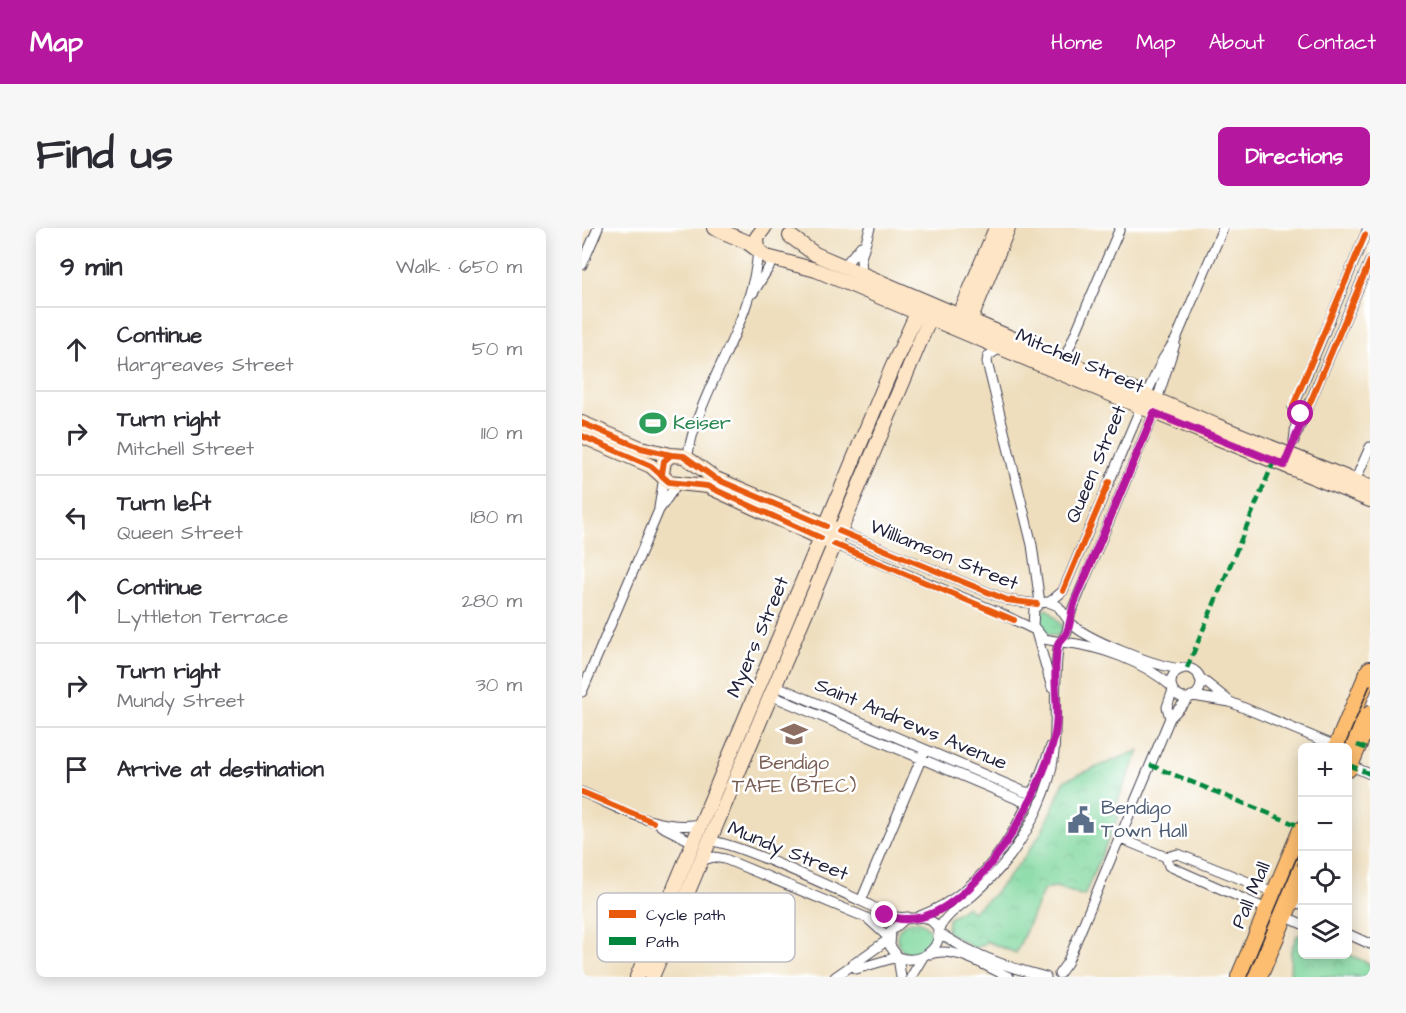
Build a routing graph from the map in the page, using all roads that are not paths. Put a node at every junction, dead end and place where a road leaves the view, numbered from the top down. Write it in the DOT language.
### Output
graph roads {
  1 [pos="597,228"];
  2 [pos="714,228"];
  3 [pos="764,228"];
  4 [pos="870,228"];
  5 [pos="996,228"];
  6 [pos="1008,228"];
  7 [pos="1120,228"];
  8 [pos="1223,228"];
  9 [pos="1368,228"];
  10 [pos="789,232"];
  11 [pos="864,242"];
  12 [pos="758,250"];
  13 [pos="774,259"];
  14 [pos="1370,261"];
  15 [pos="582,265"];
  16 [pos="844,266"];
  17 [pos="862,274"];
  18 [pos="747,303"];
  19 [pos="928,310"];
  20 [pos="960,324"];
  21 [pos="1000,348"];
  22 [pos="1065,360"];
  23 [pos="1070,377"];
  24 [pos="1149,404"];
  25 [pos="1293,408"];
  26 [pos="1307,410"];
  27 [pos="885,421"];
  28 [pos="582,423"];
  29 [pos="868,426"];
  30 [pos="582,436"];
  31 [pos="1294,441"];
  32 [pos="1370,447"];
  33 [pos="681,458"];
  34 [pos="1286,460"];
  35 [pos="663,476"];
  36 [pos="679,483"];
  37 [pos="1353,486"];
  38 [pos="1370,487"];
  39 [pos="1370,500"];
  40 [pos="659,510"];
  41 [pos="830,535"];
  42 [pos="1044,603"];
  43 [pos="1069,620"];
  44 [pos="1036,631"];
  45 [pos="1060,642"];
  46 [pos="1182,669"];
  47 [pos="1370,670"];
  48 [pos="1199,677"];
  49 [pos="759,685"];
  50 [pos="1172,688"];
  51 [pos="772,690"];
  52 [pos="582,692"];
  53 [pos="1192,696"];
  54 [pos="1056,698"];
  55 [pos="1230,702"];
  56 [pos="1370,715"];
  57 [pos="1170,718"];
  58 [pos="1055,734"];
  59 [pos="1328,743"];
  60 [pos="1340,743"];
  61 [pos="1364,748"];
  62 [pos="923,754"];
  63 [pos="1352,762"];
  64 [pos="1352,767"];
  65 [pos="1370,774"];
  66 [pos="582,792"];
  67 [pos="1034,792"];
  68 [pos="1029,804"];
  69 [pos="653,822"];
  70 [pos="701,824"];
  71 [pos="1119,838"];
  72 [pos="708,841"];
  73 [pos="693,842"];
  74 [pos="1298,847"];
  75 [pos="738,849"];
  76 [pos="1166,856"];
  77 [pos="700,861"];
  78 [pos="732,863"];
  79 [pos="1298,880"];
  80 [pos="672,893"];
  81 [pos="687,893"];
  82 [pos="861,901"];
  83 [pos="1284,905"];
  84 [pos="920,916"];
  85 [pos="908,917"];
  86 [pos="1298,920"];
  87 [pos="938,931"];
  88 [pos="1352,936"];
  89 [pos="889,938"];
  90 [pos="1370,944"];
  91 [pos="924,956"];
  92 [pos="897,957"];
  93 [pos="643,962"];
  94 [pos="658,962"];
  95 [pos="1064,976"];
  96 [pos="637,977"];
  97 [pos="652,977"];
  98 [pos="836,977"];
  99 [pos="901,977"];
  100 [pos="911,977"];
  101 [pos="1009,977"];
  102 [pos="1047,977"];
  103 [pos="1240,977"];
  104 [pos="1258,977"];
  1 -- 15 [label="street"];
  2 -- 12 [label="main road"];
  3 -- 12 [label="main road"];
  4 -- 11 [label="street"];
  5 -- 20 [label="main road"];
  6 -- 20 [label="main road"];
  7 -- 22 [label="street"];
  8 -- 24 [label="street, Queen Street"];
  9 -- 25 [label="street"];
  10 -- 13 [label="main road"];
  10 -- 16 [label="main road, Mitchell Street"];
  11 -- 16 [label="street"];
  11 -- 17 [label="street"];
  12 -- 13 [label="main road, Mitchell Street"];
  12 -- 18 [label="street"];
  13 -- 18 [label="street"];
  13 -- 19 [label="main road, Mitchell Street"];
  14 -- 26 [label="street"];
  16 -- 17 [label="main road, Mitchell Street"];
  17 -- 19 [label="main road, Mitchell Street"];
  18 -- 33 [label="street"];
  19 -- 20 [label="main road, Mitchell Street"];
  19 -- 27 [label="main road, Myers Street"];
  19 -- 29 [label="main road, Myers Street"];
  20 -- 21 [label="main road, Mitchell Street"];
  20 -- 22 [label="main road, Mitchell Street"];
  21 -- 23 [label="main road, Mitchell Street"];
  21 -- 42 [label="street"];
  22 -- 23 [label="main road"];
  22 -- 24 [label="main road, Mitchell Street"];
  23 -- 24 [label="main road, Mitchell Street"];
  24 -- 34 [label="main road, Mitchell Street"];
  24 -- 42 [label="street, Queen Street"];
  24 -- 43 [label="street, Queen Street"];
  25 -- 26 [label="street"];
  25 -- 31 [label="street"];
  26 -- 31 [label="street"];
  27 -- 29 [label="main road"];
  27 -- 41 [label="main road, Myers Street"];
  28 -- 33 [label="main road, Williamson Street"];
  29 -- 41 [label="main road, Myers Street"];
  30 -- 35 [label="main road"];
  31 -- 34 [label="street"];
  32 -- 37 [label="street"];
  33 -- 35 [label="main road"];
  33 -- 36 [label="main road"];
  33 -- 41 [label="main road, Williamson Street"];
  34 -- 37 [label="main road, Mitchell Street"];
  35 -- 36 [label="main road, Williamson Street"];
  35 -- 40 [label="street"];
  36 -- 40 [label="street"];
  36 -- 41 [label="main road, Williamson Street"];
  37 -- 38 [label="main road, Mitchell Street"];
  37 -- 39 [label="main road, Mitchell Street"];
  40 -- 52 [label="street"];
  41 -- 42 [label="street, Williamson Street"];
  41 -- 44 [label="street, Williamson Street"];
  41 -- 49 [label="main road, Myers Street"];
  41 -- 51 [label="main road, Myers Street"];
  42 -- 43 [label="street"];
  42 -- 44 [label="street"];
  43 -- 45 [label="street"];
  43 -- 46 [label="street"];
  44 -- 45 [label="street"];
  44 -- 54 [label="street"];
  45 -- 50 [label="street"];
  45 -- 54 [label="street"];
  46 -- 48 [label="street"];
  46 -- 50 [label="street"];
  47 -- 60 [label="highway"];
  48 -- 53 [label="street"];
  48 -- 55 [label="street"];
  49 -- 51 [label="main road"];
  49 -- 70 [label="main road, Myers Street"];
  50 -- 53 [label="street"];
  50 -- 57 [label="street"];
  51 -- 62 [label="street, Saint Andrews Avenue"];
  51 -- 72 [label="main road, Myers Street"];
  53 -- 55 [label="street"];
  53 -- 57 [label="street"];
  54 -- 58 [label="street"];
  55 -- 59 [label="street"];
  56 -- 61 [label="highway"];
  57 -- 71 [label="street"];
  58 -- 67 [label="street"];
  58 -- 87 [label="street"];
  61 -- 63 [label="highway"];
  62 -- 67 [label="street, Saint Andrews Avenue"];
  62 -- 68 [label="street, Saint Andrews Avenue"];
  62 -- 82 [label="street"];
  64 -- 65 [label="street"];
  66 -- 69 [label="street, Mundy Street"];
  67 -- 68 [label="street"];
  68 -- 84 [label="street"];
  69 -- 70 [label="street, Mundy Street"];
  69 -- 73 [label="street, Mundy Street"];
  70 -- 73 [label="main road, Myers Street"];
  71 -- 76 [label="street"];
  71 -- 95 [label="street"];
  72 -- 73 [label="main road, Mundy Street"];
  72 -- 75 [label="street, Mundy Street"];
  72 -- 77 [label="main road, Myers Street"];
  73 -- 80 [label="main road, Myers Street"];
  74 -- 83 [label="highway, Pall Mall"];
  75 -- 78 [label="street"];
  75 -- 82 [label="street, Mundy Street"];
  76 -- 83 [label="street"];
  76 -- 83 [label="street"];
  77 -- 78 [label="street, Mundy Street"];
  77 -- 81 [label="main road, Myers Street"];
  78 -- 89 [label="street, Mundy Street"];
  79 -- 83 [label="highway, Pall Mall"];
  82 -- 85 [label="street, Mundy Street"];
  83 -- 86 [label="street"];
  83 -- 103 [label="highway, Pall Mall"];
  83 -- 104 [label="highway, Pall Mall"];
  84 -- 85 [label="street"];
  84 -- 87 [label="street"];
  85 -- 89 [label="street"];
  87 -- 91 [label="street"];
  87 -- 102 [label="street"];
  88 -- 90 [label="street"];
  89 -- 92 [label="street"];
  89 -- 98 [label="street"];
  91 -- 92 [label="street"];
  91 -- 100 [label="street"];
  91 -- 101 [label="street"];
  92 -- 98 [label="street"];
  92 -- 99 [label="street"];
  93 -- 96 [label="main road, Myers Street"];
  94 -- 97 [label="main road, Myers Street"];
  95 -- 102 [label="street"];
}
